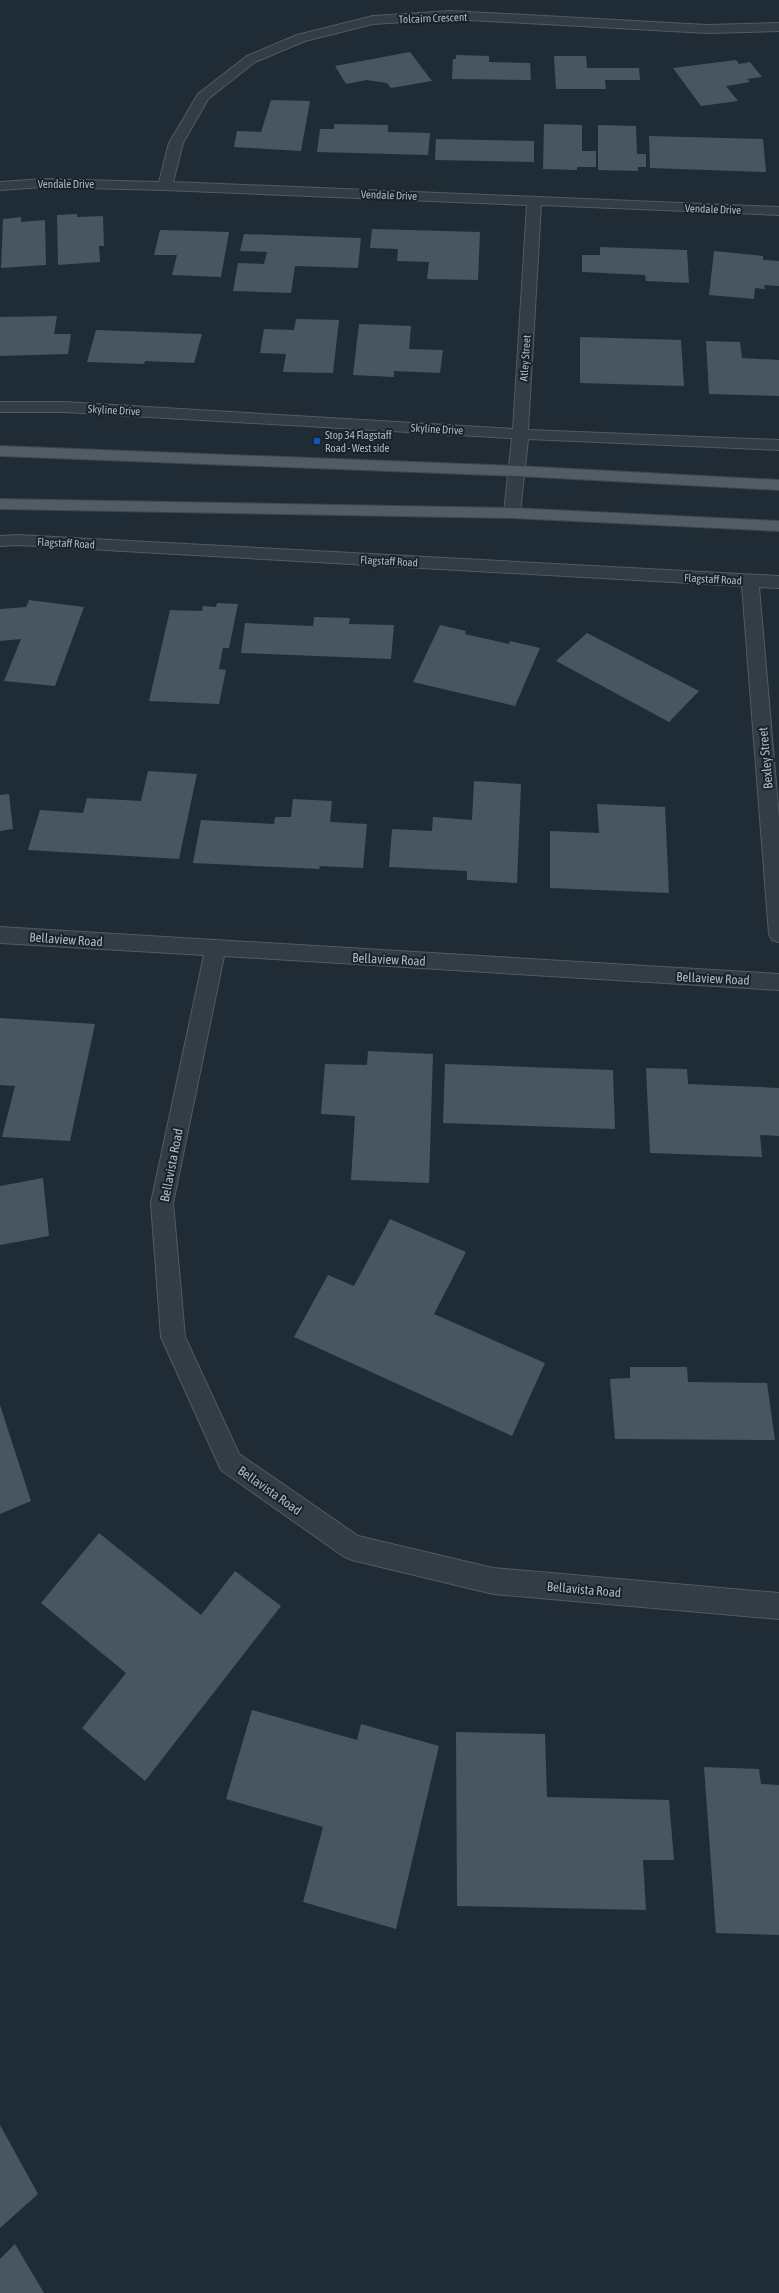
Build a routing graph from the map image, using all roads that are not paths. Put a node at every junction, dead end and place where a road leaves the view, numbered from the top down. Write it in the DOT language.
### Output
graph roads {
  1 [pos="779,27"];
  2 [pos="0,186"];
  3 [pos="164,186"];
  4 [pos="534,202"];
  5 [pos="779,211"];
  6 [pos="0,407"];
  7 [pos="520,434"];
  8 [pos="779,445"];
  9 [pos="0,451"];
  10 [pos="518,471"];
  11 [pos="779,485"];
  12 [pos="0,504"];
  13 [pos="512,513"];
  14 [pos="779,526"];
  15 [pos="0,541"];
  16 [pos="750,581"];
  17 [pos="779,582"];
  18 [pos="779,934"];
  19 [pos="0,935"];
  20 [pos="215,949"];
  21 [pos="779,982"];
  22 [pos="779,1606"];
  1 -- 3 [label="street, Tolcairn Crescent"];
  2 -- 3 [label="street, Vendale Drive"];
  3 -- 4 [label="street, Vendale Drive"];
  4 -- 5 [label="street, Vendale Drive"];
  4 -- 7 [label="street, Atley Street"];
  6 -- 7 [label="street, Skyline Drive"];
  7 -- 8 [label="street, Skyline Drive"];
  7 -- 10 [label="street, Atley Street"];
  9 -- 10 [label="main road"];
  10 -- 11 [label="main road"];
  10 -- 13 [label="street, Atley Street"];
  12 -- 13 [label="main road"];
  13 -- 14 [label="main road"];
  15 -- 16 [label="street, Flagstaff Road"];
  16 -- 17 [label="street, Flagstaff Road"];
  16 -- 18 [label="street, Bexley Street"];
  19 -- 20 [label="street, Bellaview Road"];
  20 -- 21 [label="street, Bellaview Road"];
  20 -- 22 [label="street, Bellavista Road"];
}
